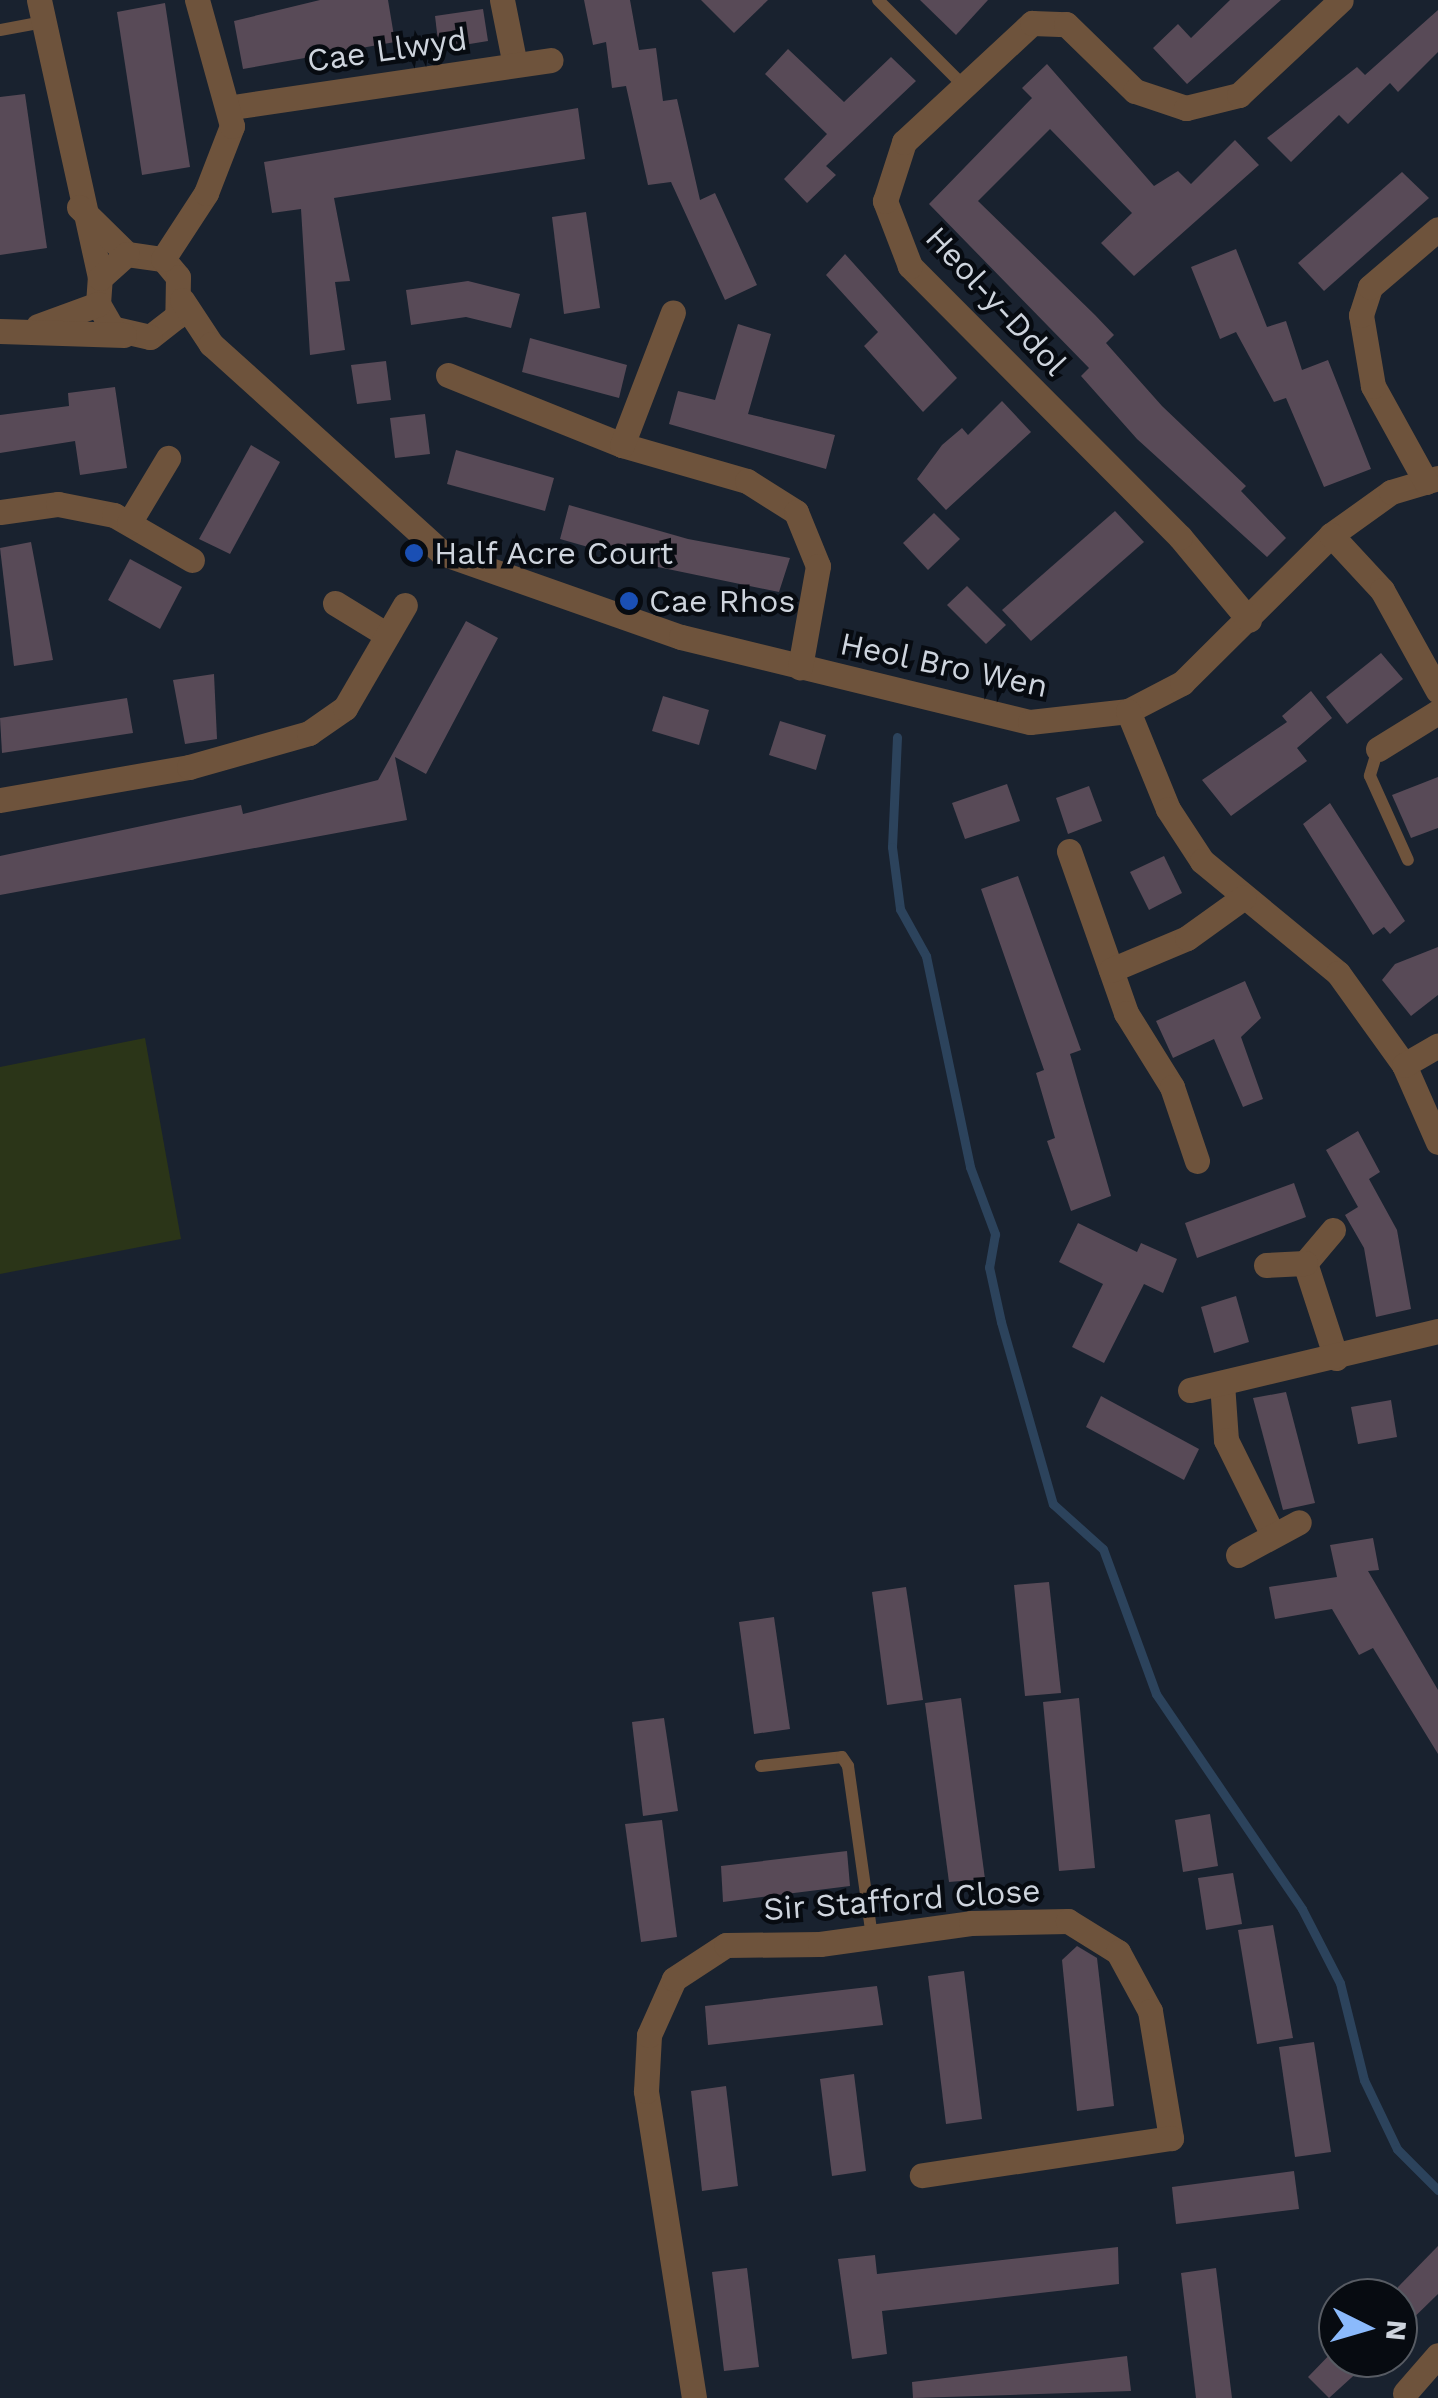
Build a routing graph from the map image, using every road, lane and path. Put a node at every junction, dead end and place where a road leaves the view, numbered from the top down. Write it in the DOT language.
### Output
graph roads {
  1 [pos="198,0"];
  2 [pos="502,0"];
  3 [pos="878,0"];
  4 [pos="1341,0"];
  5 [pos="41,11"];
  6 [pos="1046,11"];
  7 [pos="0,30"];
  8 [pos="551,60"];
  9 [pos="515,65"];
  10 [pos="962,84"];
  11 [pos="233,107"];
  12 [pos="80,207"];
  13 [pos="1438,229"];
  14 [pos="127,254"];
  15 [pos="164,260"];
  16 [pos="99,291"];
  17 [pos="182,300"];
  18 [pos="673,312"];
  19 [pos="0,330"];
  20 [pos="28,330"];
  21 [pos="137,336"];
  22 [pos="211,344"];
  23 [pos="448,375"];
  24 [pos="622,444"];
  25 [pos="168,458"];
  26 [pos="1432,480"];
  27 [pos="0,512"];
  28 [pos="129,524"];
  29 [pos="1330,535"];
  30 [pos="192,560"];
  31 [pos="335,603"];
  32 [pos="405,605"];
  33 [pos="1248,620"];
  34 [pos="388,635"];
  35 [pos="800,667"];
  36 [pos="1438,692"];
  37 [pos="1128,710"];
  38 [pos="1438,712"];
  39 [pos="1378,749"];
  40 [pos="0,800"];
  41 [pos="1069,851"];
  42 [pos="1408,860"];
  43 [pos="1244,897"];
  44 [pos="1111,970"];
  45 [pos="1438,1044"];
  46 [pos="1404,1066"];
  47 [pos="1438,1142"];
  48 [pos="1197,1162"];
  49 [pos="1333,1230"];
  50 [pos="1305,1263"];
  51 [pos="1266,1264"];
  52 [pos="1438,1331"];
  53 [pos="1336,1358"];
  54 [pos="1222,1383"];
  55 [pos="1190,1390"];
  56 [pos="1299,1522"];
  57 [pos="1273,1534"];
  58 [pos="1238,1555"];
  59 [pos="761,1766"];
  60 [pos="872,1937"];
  61 [pos="922,2176"];
  62 [pos="1438,2356"];
  63 [pos="1405,2393"];
  64 [pos="694,2398"];
  1 -- 11 [label="street"];
  2 -- 9 [label="street"];
  3 -- 10 [label="lane"];
  4 -- 6 [label="street, Heol-y-Ddol"];
  5 -- 7 [label="lane"];
  5 -- 12 [label="street"];
  6 -- 10 [label="street, Heol-y-Ddol"];
  8 -- 9 [label="street, Cae Llwyd"];
  9 -- 11 [label="street, Cae Llwyd"];
  10 -- 33 [label="street, Heol-y-Ddol"];
  11 -- 15 [label="street"];
  12 -- 14 [label="street"];
  12 -- 16 [label="street"];
  13 -- 26 [label="street"];
  14 -- 15 [label="street"];
  14 -- 16 [label="street"];
  15 -- 17 [label="street, Heol Bro Wen"];
  16 -- 20 [label="street"];
  16 -- 21 [label="street"];
  17 -- 21 [label="street"];
  17 -- 22 [label="street, Heol Bro Wen"];
  18 -- 24 [label="street"];
  19 -- 20 [label="street"];
  20 -- 21 [label="street"];
  21 -- 22 [label="street"];
  22 -- 35 [label="street, Heol Bro Wen"];
  23 -- 24 [label="street"];
  24 -- 35 [label="street"];
  25 -- 28 [label="street"];
  26 -- 29 [label="street, Heol Bro Wen"];
  27 -- 28 [label="street"];
  28 -- 30 [label="street"];
  29 -- 33 [label="street, Heol Bro Wen"];
  29 -- 36 [label="street"];
  31 -- 34 [label="street"];
  32 -- 34 [label="street"];
  33 -- 37 [label="street, Heol Bro Wen"];
  34 -- 40 [label="street"];
  35 -- 37 [label="street, Heol Bro Wen"];
  37 -- 43 [label="street"];
  38 -- 39 [label="street"];
  39 -- 42 [label="lane"];
  41 -- 44 [label="street"];
  43 -- 44 [label="street"];
  43 -- 46 [label="street"];
  44 -- 48 [label="street"];
  45 -- 46 [label="street"];
  46 -- 47 [label="street"];
  49 -- 50 [label="street"];
  50 -- 51 [label="street"];
  50 -- 53 [label="street"];
  52 -- 53 [label="street"];
  53 -- 54 [label="street"];
  54 -- 55 [label="street"];
  54 -- 57 [label="street"];
  56 -- 57 [label="street"];
  57 -- 58 [label="street"];
  59 -- 60 [label="lane"];
  60 -- 61 [label="street, Sir Stafford Close"];
  60 -- 64 [label="street, Sir Stafford Close"];
  62 -- 63 [label="street"];
}
